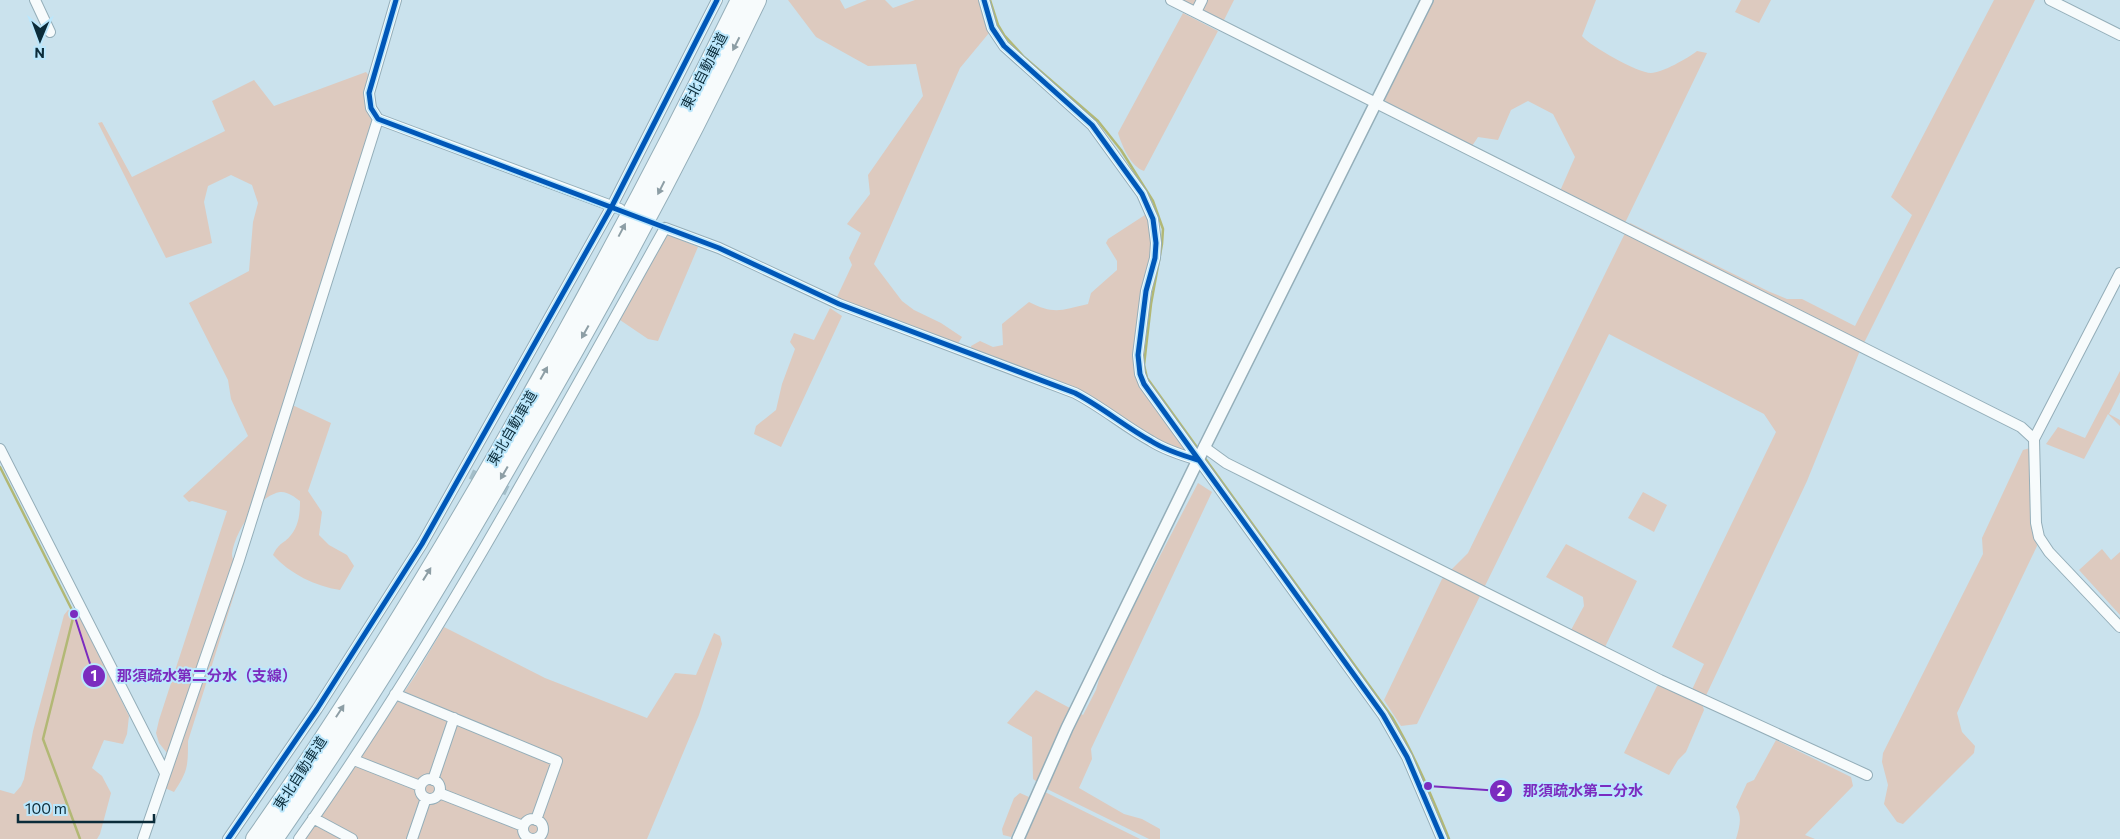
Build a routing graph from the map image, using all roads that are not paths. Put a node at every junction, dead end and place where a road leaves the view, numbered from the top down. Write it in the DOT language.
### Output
graph roads {
  1 [pos="35,0"];
  2 [pos="396,0"];
  3 [pos="717,0"];
  4 [pos="740,0"];
  5 [pos="757,0"];
  6 [pos="984,0"];
  7 [pos="1171,0"];
  8 [pos="1202,0"];
  9 [pos="1427,0"];
  10 [pos="2050,0"];
  11 [pos="1196,12"];
  12 [pos="50,32"];
  13 [pos="2120,34"];
  14 [pos="1377,103"];
  15 [pos="378,119"];
  16 [pos="616,208"];
  17 [pos="2120,273"];
  18 [pos="2034,439"];
  19 [pos="1204,447"];
  20 [pos="0,449"];
  21 [pos="1198,460"];
  22 [pos="2120,627"];
  23 [pos="395,694"];
  24 [pos="454,718"];
  25 [pos="354,760"];
  26 [pos="165,773"];
  27 [pos="1867,776"];
  28 [pos="433,780"];
  29 [pos="420,786"];
  30 [pos="439,793"];
  31 [pos="426,798"];
  32 [pos="313,818"];
  33 [pos="536,820"];
  34 [pos="523,826"];
  35 [pos="529,838"];
  36 [pos="142,839"];
  37 [pos="228,839"];
  38 [pos="255,839"];
  39 [pos="274,839"];
  40 [pos="299,839"];
  41 [pos="352,839"];
  42 [pos="412,839"];
  43 [pos="1018,839"];
  44 [pos="1442,839"];
  1 -- 12 [label="street"];
  2 -- 15 [label="street"];
  3 -- 16 [label="street"];
  38 -- 4 [label="highway, 東北自動車道, one-way"];
  5 -- 39 [label="highway, 東北自動車道, one-way"];
  6 -- 21 [label="street"];
  7 -- 11 [label="street"];
  8 -- 11 [label="street"];
  9 -- 14 [label="street"];
  10 -- 13 [label="street"];
  11 -- 14 [label="street"];
  14 -- 18 [label="street"];
  14 -- 19 [label="street"];
  15 -- 16 [label="street"];
  15 -- 26 [label="street"];
  16 -- 37 [label="street"];
  17 -- 18 [label="street"];
  18 -- 22 [label="street"];
  19 -- 21 [label="street"];
  19 -- 27 [label="street"];
  20 -- 26 [label="street"];
  21 -- 23 [label="street"];
  21 -- 43 [label="street"];
  21 -- 44 [label="street"];
  23 -- 24 [label="street"];
  23 -- 25 [label="street"];
  24 -- 28 [label="street"];
  24 -- 33 [label="street"];
  25 -- 29 [label="street"];
  25 -- 32 [label="street"];
  26 -- 36 [label="street"];
  28 -- 29 [label="street"];
  28 -- 30 [label="street"];
  29 -- 31 [label="street"];
  30 -- 31 [label="street"];
  30 -- 34 [label="street"];
  31 -- 42 [label="street"];
  32 -- 40 [label="street"];
  32 -- 41 [label="street"];
  33 -- 34 [label="street"];
  33 -- 35 [label="street"];
  34 -- 35 [label="street"];
}
